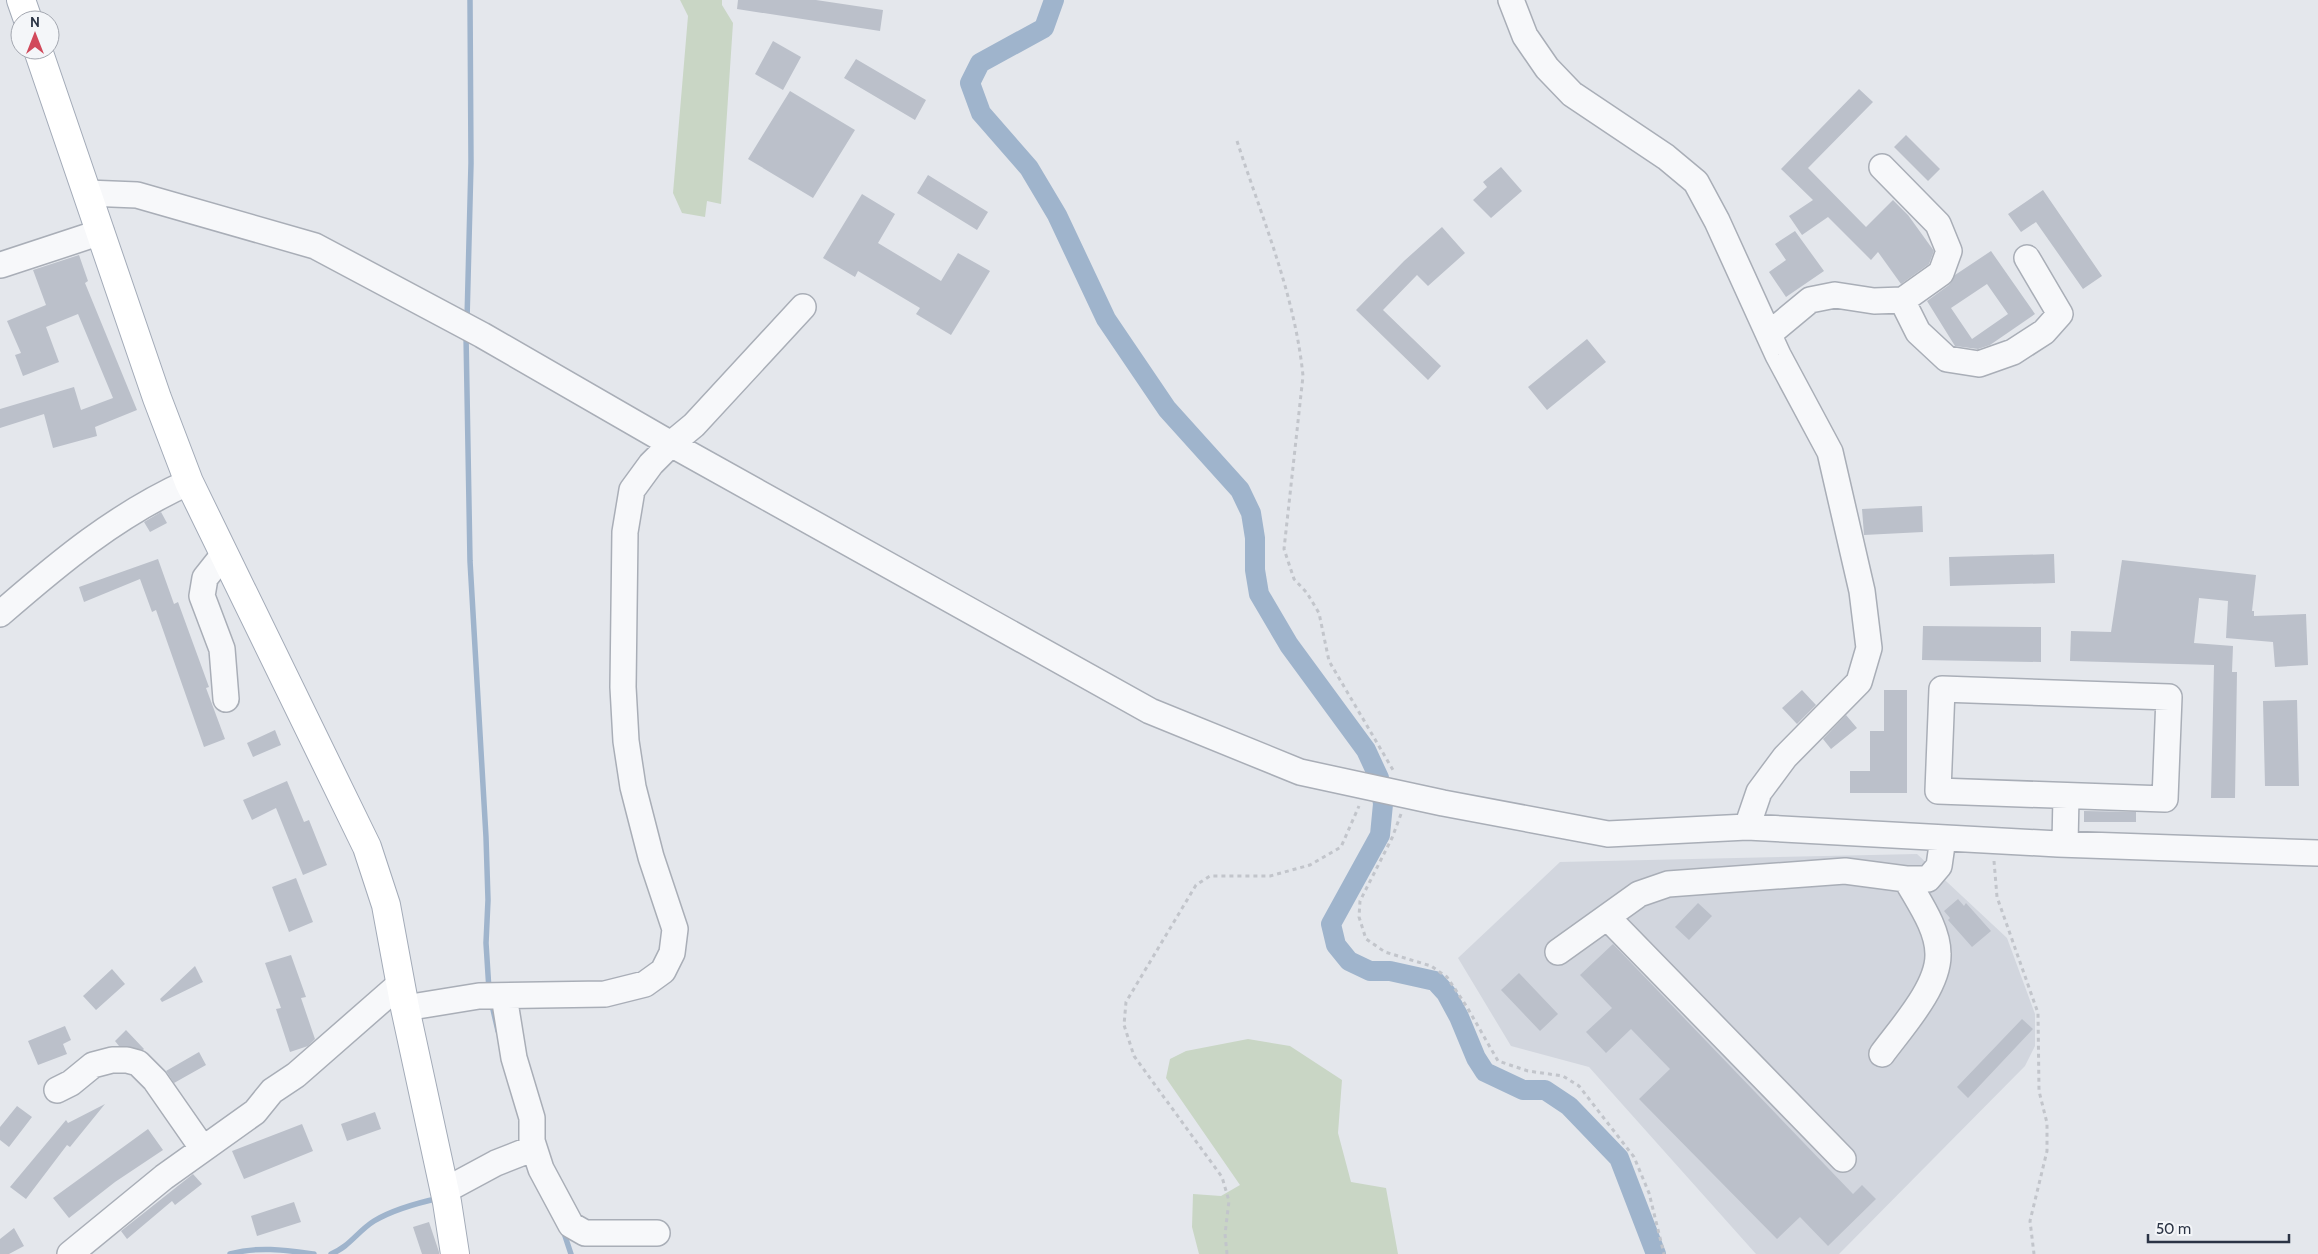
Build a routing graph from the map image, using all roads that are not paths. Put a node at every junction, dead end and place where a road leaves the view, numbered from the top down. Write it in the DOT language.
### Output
graph roads {
  1 [pos="1511,0"];
  2 [pos="41,60"];
  3 [pos="1882,167"];
  4 [pos="88,193"];
  5 [pos="101,232"];
  6 [pos="2028,258"];
  7 [pos="1,266"];
  8 [pos="1902,300"];
  9 [pos="803,307"];
  10 [pos="1769,334"];
  11 [pos="670,444"];
  12 [pos="189,482"];
  13 [pos="224,554"];
  14 [pos="0,614"];
  15 [pos="226,699"];
  16 [pos="2066,796"];
  17 [pos="1747,827"];
  18 [pos="1943,838"];
  19 [pos="2065,844"];
  20 [pos="2318,853"];
  21 [pos="1906,879"];
  22 [pos="1607,917"];
  23 [pos="1558,952"];
  24 [pos="491,996"];
  25 [pos="404,1000"];
  26 [pos="1882,1054"];
  27 [pos="57,1090"];
  28 [pos="534,1148"];
  29 [pos="203,1149"];
  30 [pos="1843,1159"];
  31 [pos="445,1195"];
  32 [pos="656,1233"];
  33 [pos="70,1254"];
  34 [pos="455,1254"];
  1 -- 10 [label="street"];
  2 -- 4 [label="main road"];
  3 -- 8 [label="street"];
  4 -- 5 [label="main road"];
  4 -- 11 [label="street"];
  5 -- 7 [label="street"];
  5 -- 12 [label="main road"];
  6 -- 8 [label="street"];
  8 -- 10 [label="street"];
  9 -- 11 [label="street"];
  10 -- 17 [label="street"];
  11 -- 17 [label="street"];
  11 -- 24 [label="street"];
  12 -- 13 [label="main road"];
  12 -- 14 [label="street"];
  13 -- 15 [label="street"];
  13 -- 25 [label="main road"];
  16 -- 16 [label="street"];
  16 -- 19 [label="street"];
  17 -- 18 [label="street"];
  18 -- 19 [label="street"];
  18 -- 21 [label="street"];
  19 -- 20 [label="street"];
  21 -- 22 [label="street"];
  21 -- 26 [label="street"];
  22 -- 23 [label="street"];
  22 -- 30 [label="street"];
  24 -- 25 [label="street"];
  24 -- 28 [label="street"];
  25 -- 29 [label="street"];
  25 -- 31 [label="main road"];
  27 -- 29 [label="street"];
  28 -- 31 [label="street"];
  28 -- 32 [label="street"];
  29 -- 33 [label="street"];
  31 -- 34 [label="main road"];
}
